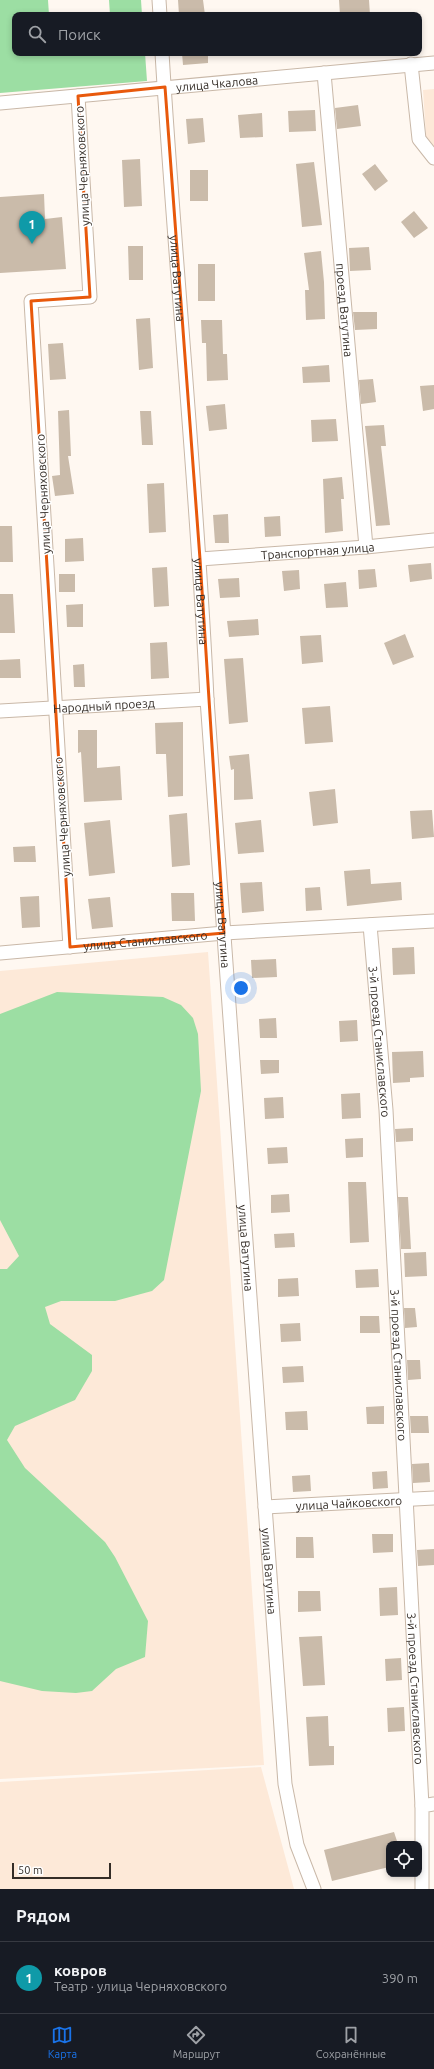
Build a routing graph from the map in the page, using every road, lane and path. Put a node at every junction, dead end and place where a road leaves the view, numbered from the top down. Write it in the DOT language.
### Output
graph roads {
  1 [pos="159,0"];
  2 [pos="160,12"];
  3 [pos="162,56"];
  4 [pos="434,63"];
  5 [pos="411,64"];
  6 [pos="324,73"];
  7 [pos="165,87"];
  8 [pos="78,96"];
  9 [pos="0,103"];
  10 [pos="434,158"];
  11 [pos="434,540"];
  12 [pos="366,548"];
  13 [pos="200,559"];
  14 [pos="207,699"];
  15 [pos="54,708"];
  16 [pos="0,711"];
  17 [pos="434,921"];
  18 [pos="370,925"];
  19 [pos="224,933"];
  20 [pos="70,947"];
  21 [pos="0,953"];
  22 [pos="434,1498"];
  23 [pos="405,1500"];
  24 [pos="265,1507"];
  25 [pos="428,1805"];
  26 [pos="314,1889"];
  27 [pos="422,1889"];
  1 -- 2 [label="street"];
  3 -- 7 [label="street, улица Ватутина"];
  4 -- 5 [label="street, улица Чкалова"];
  5 -- 6 [label="street, улица Чкалова"];
  5 -- 10 [label="street"];
  6 -- 7 [label="street, улица Чкалова"];
  6 -- 12 [label="street, проезд Ватутина"];
  7 -- 8 [label="street, улица Чкалова"];
  7 -- 13 [label="street, улица Ватутина"];
  8 -- 9 [label="street, улица Чкалова"];
  8 -- 15 [label="street, улица Черняховского"];
  11 -- 12 [label="street, Транспортная улица"];
  12 -- 13 [label="street, Транспортная улица"];
  13 -- 14 [label="street, улица Ватутина"];
  14 -- 15 [label="street, Народный проезд"];
  14 -- 19 [label="street, улица Ватутина"];
  15 -- 16 [label="street, Народный проезд"];
  15 -- 20 [label="street, улица Черняховского"];
  17 -- 18 [label="street, улица Станиславского"];
  18 -- 19 [label="street, улица Станиславского"];
  18 -- 23 [label="street, 3-й проезд Станиславского"];
  19 -- 20 [label="street, улица Станиславского"];
  19 -- 24 [label="street, улица Ватутина"];
  20 -- 21 [label="street, улица Станиславского"];
  22 -- 23 [label="street, улица Чайковского"];
  23 -- 24 [label="street, улица Чайковского"];
  23 -- 25 [label="street, 3-й проезд Станиславского"];
  24 -- 26 [label="street, улица Ватутина"];
  25 -- 27 [label="street, 3-й проезд Станиславского"];
}
